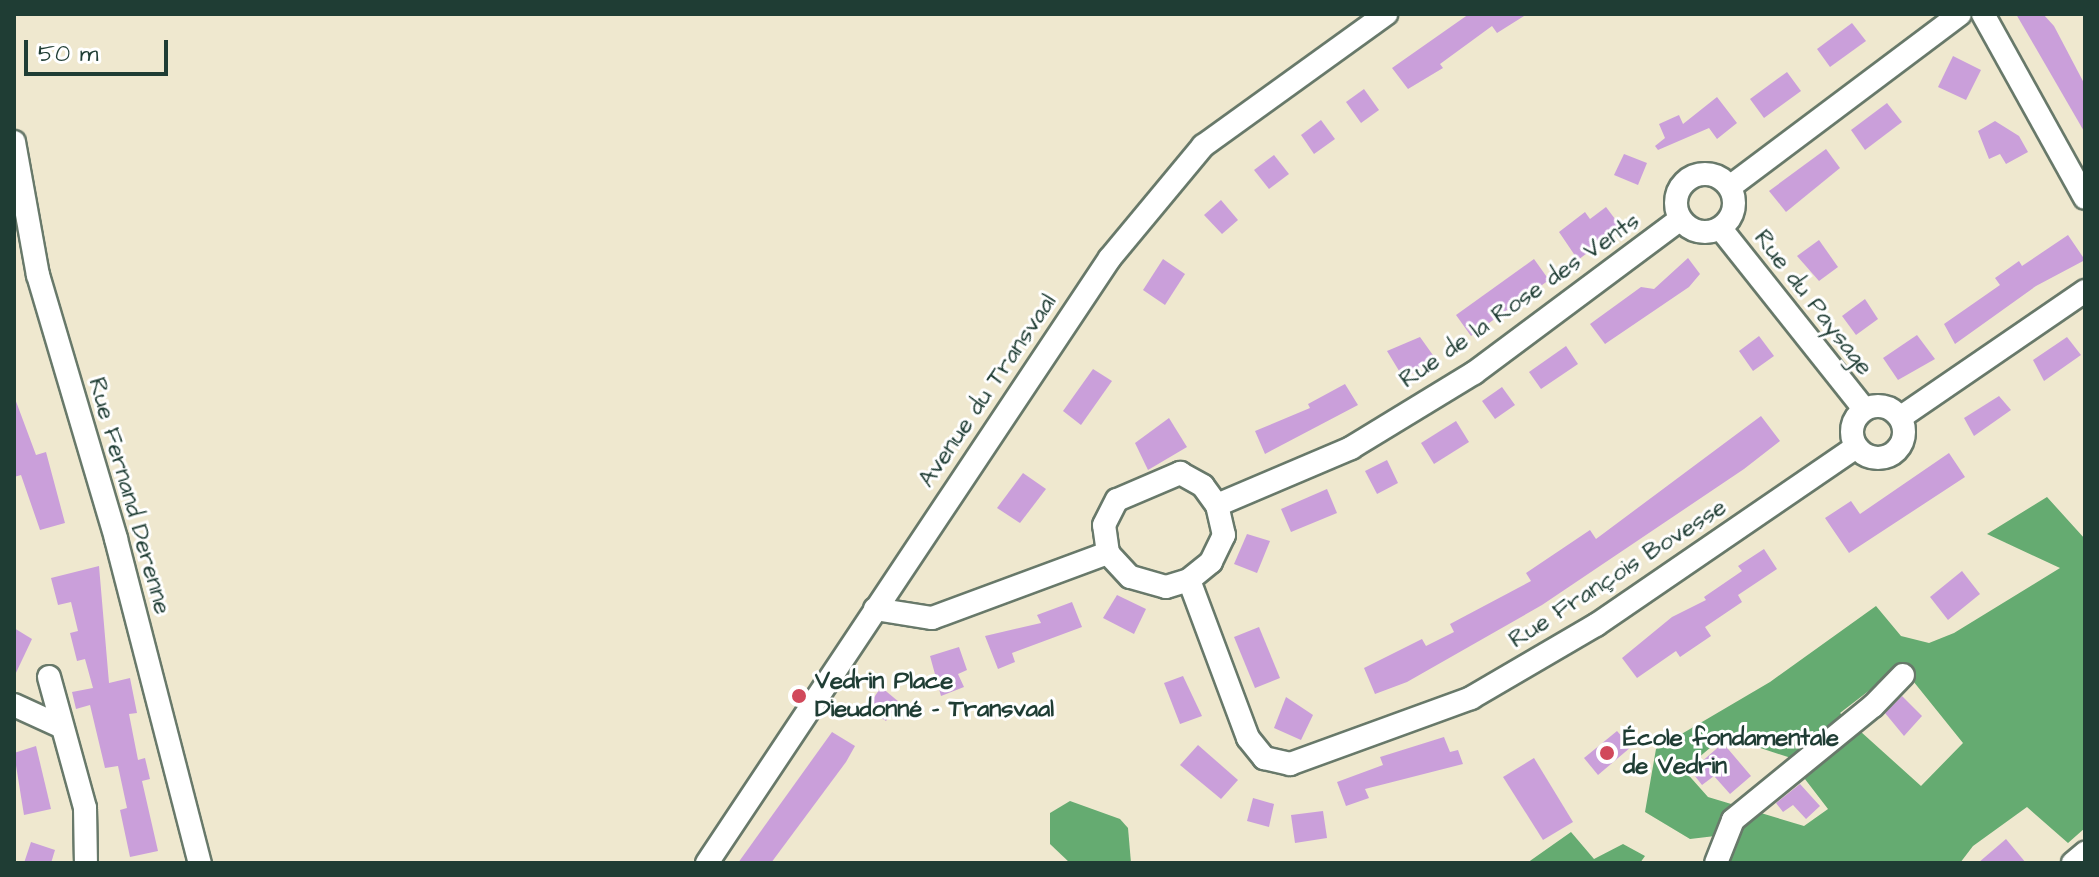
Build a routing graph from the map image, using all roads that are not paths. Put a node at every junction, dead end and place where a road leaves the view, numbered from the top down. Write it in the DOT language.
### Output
graph roads {
  1 [pos="1386,14"];
  2 [pos="1960,14"];
  3 [pos="1983,14"];
  4 [pos="14,145"];
  5 [pos="1731,186"];
  6 [pos="2085,198"];
  7 [pos="1679,220"];
  8 [pos="1721,229"];
  9 [pos="2085,291"];
  10 [pos="1864,409"];
  11 [pos="1901,417"];
  12 [pos="1856,447"];
  13 [pos="1217,505"];
  14 [pos="1108,553"];
  15 [pos="1189,580"];
  16 [pos="875,609"];
  17 [pos="1903,675"];
  18 [pos="49,677"];
  19 [pos="14,705"];
  20 [pos="62,727"];
  21 [pos="2085,853"];
  22 [pos="86,863"];
  23 [pos="200,863"];
  24 [pos="707,863"];
  25 [pos="1716,863"];
  26 [pos="2073,863"];
  1 -- 16 [label="street, Avenue du Transvaal"];
  2 -- 5 [label="street"];
  3 -- 6 [label="street"];
  4 -- 23 [label="street, Rue Fernand Derenne"];
  5 -- 7 [label="street, Rue de la Rose des Vents"];
  5 -- 8 [label="street"];
  7 -- 8 [label="street, Rue de la Rose des Vents"];
  7 -- 13 [label="street, Rue de la Rose des Vents"];
  8 -- 10 [label="street, Rue du Paysage"];
  9 -- 11 [label="street"];
  10 -- 11 [label="street"];
  10 -- 12 [label="street"];
  11 -- 12 [label="street"];
  12 -- 15 [label="street, Rue François Bovesse"];
  13 -- 14 [label="street"];
  13 -- 15 [label="street"];
  14 -- 15 [label="street"];
  14 -- 16 [label="street"];
  16 -- 24 [label="street, Avenue du Transvaal"];
  17 -- 25 [label="street"];
  18 -- 20 [label="street"];
  19 -- 20 [label="street"];
  20 -- 22 [label="street"];
  21 -- 26 [label="street"];
}
